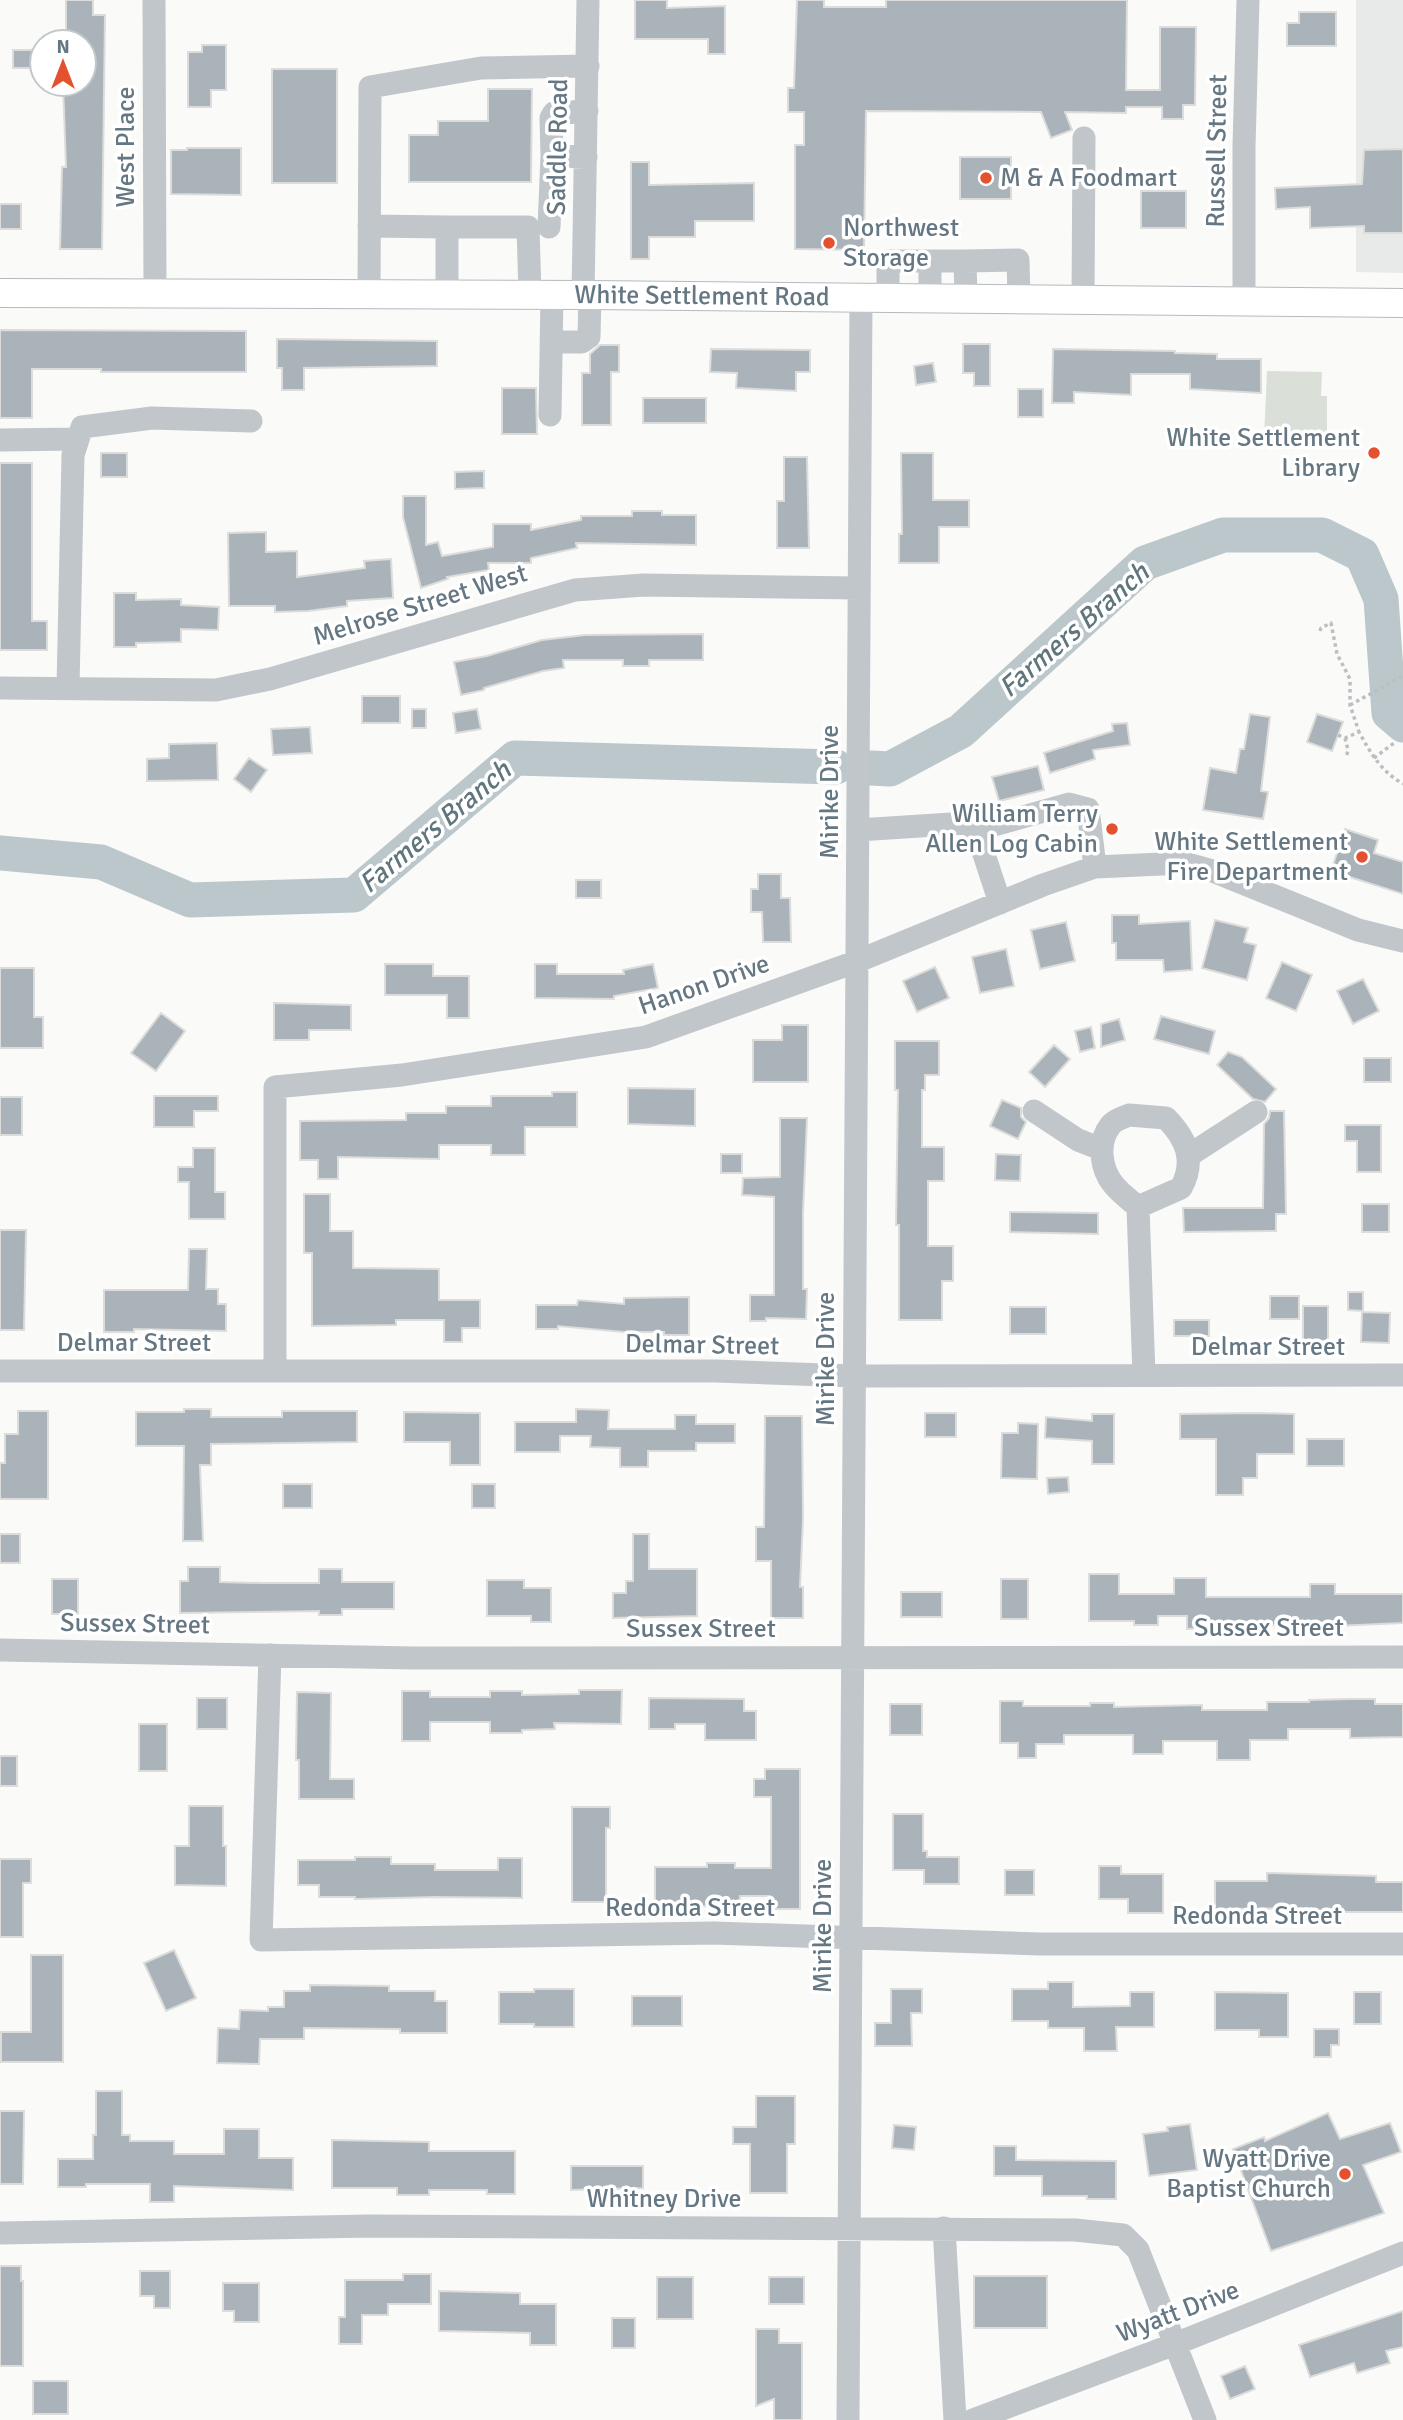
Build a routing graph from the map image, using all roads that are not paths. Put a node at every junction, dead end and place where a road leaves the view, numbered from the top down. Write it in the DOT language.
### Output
graph roads {
  1 [pos="154,0"];
  2 [pos="588,0"];
  3 [pos="1248,0"];
  4 [pos="588,66"];
  5 [pos="587,111"];
  6 [pos="1084,138"];
  7 [pos="552,156"];
  8 [pos="586,158"];
  9 [pos="369,226"];
  10 [pos="584,226"];
  11 [pos="447,227"];
  12 [pos="538,227"];
  13 [pos="930,261"];
  14 [pos="965,261"];
  15 [pos="0,293"];
  16 [pos="155,294"];
  17 [pos="369,294"];
  18 [pos="447,294"];
  19 [pos="541,295"];
  20 [pos="586,295"];
  21 [pos="874,299"];
  22 [pos="930,299"];
  23 [pos="966,299"];
  24 [pos="1019,300"];
  25 [pos="1083,300"];
  26 [pos="1244,302"];
  27 [pos="1403,303"];
  28 [pos="552,342"];
  29 [pos="550,415"];
  30 [pos="251,421"];
  31 [pos="78,439"];
  32 [pos="0,440"];
  33 [pos="858,588"];
  34 [pos="0,688"];
  35 [pos="68,688"];
  36 [pos="858,830"];
  37 [pos="976,830"];
  38 [pos="1095,867"];
  39 [pos="1000,903"];
  40 [pos="1403,941"];
  41 [pos="858,961"];
  42 [pos="1034,1111"];
  43 [pos="1256,1112"];
  44 [pos="1101,1149"];
  45 [pos="1188,1156"];
  46 [pos="1138,1207"];
  47 [pos="275,1370"];
  48 [pos="0,1371"];
  49 [pos="1143,1375"];
  50 [pos="1403,1375"];
  51 [pos="854,1376"];
  52 [pos="0,1650"];
  53 [pos="271,1655"];
  54 [pos="852,1657"];
  55 [pos="1403,1657"];
  56 [pos="851,1939"];
  57 [pos="1403,1944"];
  58 [pos="849,2227"];
  59 [pos="944,2228"];
  60 [pos="0,2233"];
  61 [pos="1403,2253"];
  62 [pos="1175,2344"];
  63 [pos="848,2420"];
  64 [pos="955,2420"];
  65 [pos="973,2420"];
  66 [pos="1205,2420"];
  1 -- 16 [label="street, West Place"];
  2 -- 4 [label="street, Saddle Road"];
  3 -- 26 [label="street, Russell Street"];
  4 -- 5 [label="street, Saddle Road"];
  4 -- 9 [label="street"];
  5 -- 7 [label="street"];
  5 -- 8 [label="street, Saddle Road"];
  6 -- 25 [label="street"];
  7 -- 8 [label="street"];
  7 -- 12 [label="street"];
  8 -- 10 [label="street, Saddle Road"];
  9 -- 11 [label="street"];
  9 -- 17 [label="street"];
  10 -- 12 [label="street"];
  10 -- 20 [label="street, Saddle Road"];
  11 -- 12 [label="street"];
  11 -- 18 [label="street"];
  12 -- 19 [label="street"];
  13 -- 14 [label="street"];
  13 -- 21 [label="street, Mirike Drive"];
  13 -- 22 [label="street"];
  14 -- 23 [label="street"];
  14 -- 24 [label="street"];
  15 -- 16 [label="main road, White Settlement Road"];
  16 -- 17 [label="main road, White Settlement Road"];
  17 -- 18 [label="main road, White Settlement Road"];
  18 -- 19 [label="main road, White Settlement Road"];
  19 -- 20 [label="main road, White Settlement Road"];
  19 -- 28 [label="street"];
  20 -- 21 [label="main road, White Settlement Road"];
  20 -- 28 [label="street, Saddle Road"];
  21 -- 22 [label="main road, White Settlement Road"];
  21 -- 33 [label="street, Mirike Drive"];
  22 -- 23 [label="main road, White Settlement Road"];
  23 -- 24 [label="main road, White Settlement Road"];
  24 -- 25 [label="main road, White Settlement Road"];
  25 -- 26 [label="main road, White Settlement Road"];
  26 -- 27 [label="main road, White Settlement Road"];
  28 -- 29 [label="street"];
  30 -- 31 [label="street"];
  31 -- 32 [label="street"];
  31 -- 35 [label="street"];
  33 -- 35 [label="street, Melrose Street West"];
  33 -- 36 [label="street, Mirike Drive"];
  34 -- 35 [label="street, Melrose Street West"];
  36 -- 37 [label="street"];
  36 -- 41 [label="street, Mirike Drive"];
  37 -- 38 [label="street"];
  37 -- 39 [label="street"];
  38 -- 39 [label="street, Hanon Drive"];
  38 -- 40 [label="street, Hanon Drive"];
  39 -- 41 [label="street, Hanon Drive"];
  41 -- 47 [label="street, Hanon Drive"];
  41 -- 51 [label="street, Mirike Drive"];
  42 -- 44 [label="street"];
  43 -- 45 [label="street"];
  44 -- 45 [label="street"];
  44 -- 46 [label="street"];
  45 -- 46 [label="street"];
  46 -- 49 [label="street"];
  47 -- 48 [label="street, Delmar Street"];
  47 -- 51 [label="street, Delmar Street"];
  49 -- 50 [label="street, Delmar Street"];
  49 -- 51 [label="street, Delmar Street"];
  51 -- 54 [label="street, Mirike Drive"];
  52 -- 53 [label="street, Sussex Street"];
  53 -- 54 [label="street, Sussex Street"];
  53 -- 56 [label="street, Redonda Street"];
  54 -- 55 [label="street, Sussex Street"];
  54 -- 56 [label="street, Mirike Drive"];
  56 -- 57 [label="street, Redonda Street"];
  56 -- 58 [label="street, Mirike Drive"];
  58 -- 59 [label="street, Whitney Drive"];
  58 -- 60 [label="street, Whitney Drive"];
  58 -- 63 [label="street, Mirike Drive"];
  59 -- 62 [label="street, Whitney Drive"];
  59 -- 64 [label="street"];
  61 -- 62 [label="street, Wyatt Drive"];
  62 -- 65 [label="street, Wyatt Drive"];
  62 -- 66 [label="street, Whitney Drive"];
}
